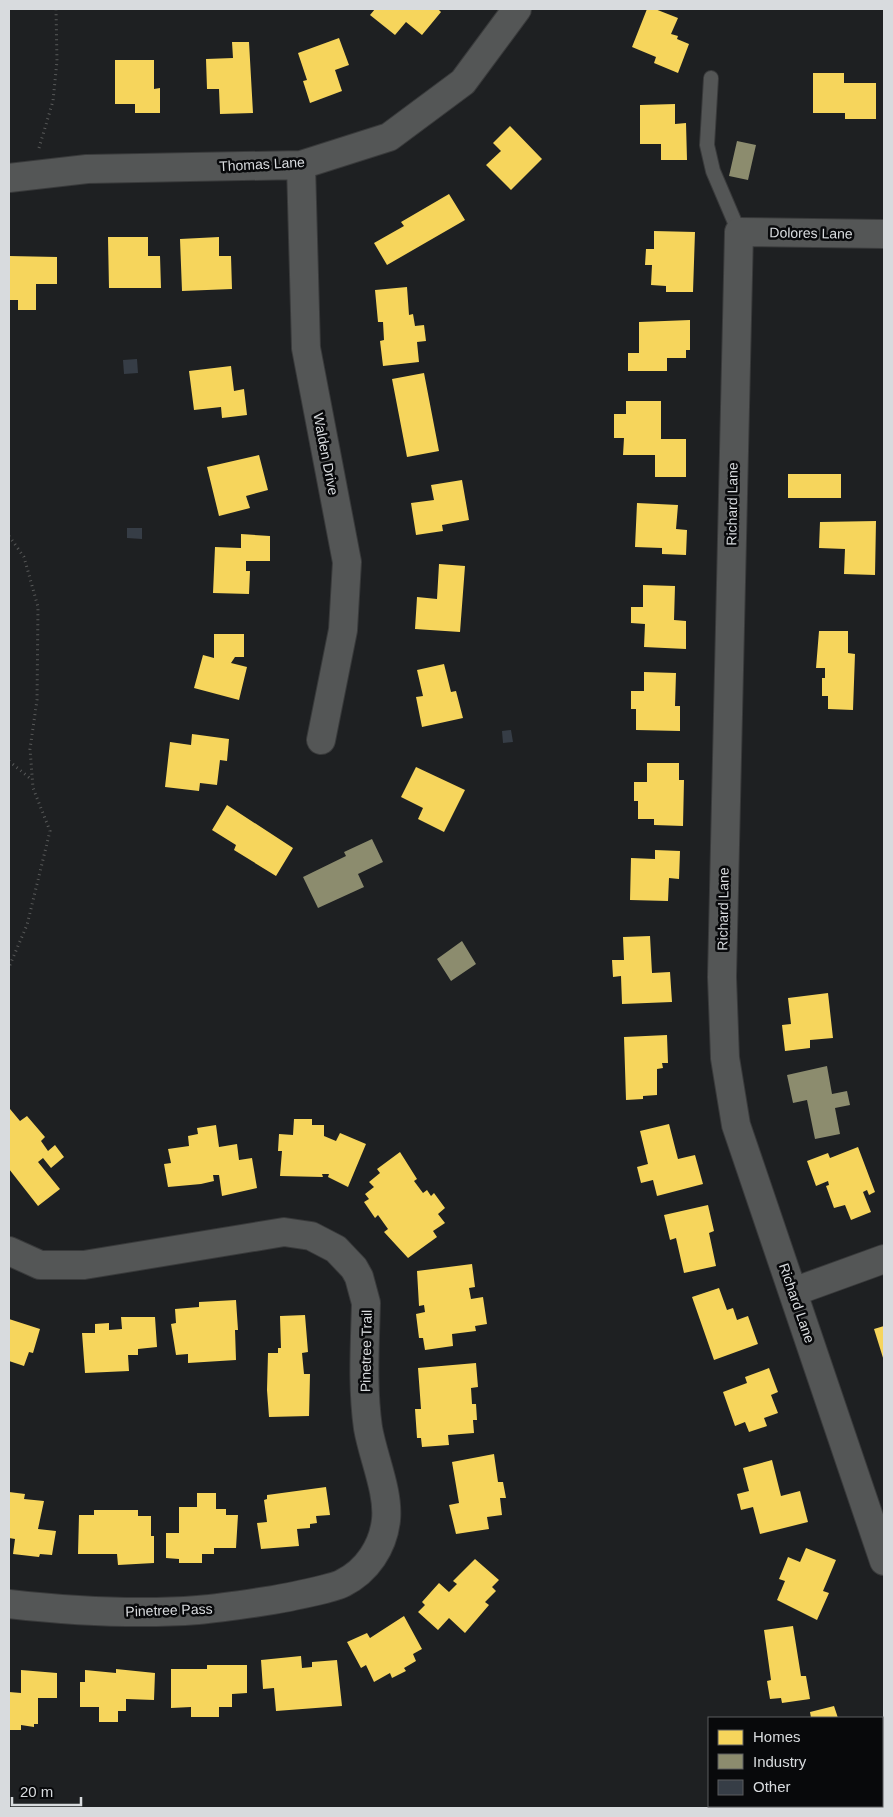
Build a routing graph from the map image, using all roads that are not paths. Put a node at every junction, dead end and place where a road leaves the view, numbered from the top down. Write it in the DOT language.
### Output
graph roads {
  1 [pos="517,9"];
  2 [pos="711,78"];
  3 [pos="301,165"];
  4 [pos="9,178"];
  5 [pos="738,232"];
  6 [pos="884,234"];
  7 [pos="321,740"];
  8 [pos="9,1250"];
  9 [pos="884,1259"];
  10 [pos="793,1292"];
  11 [pos="884,1561"];
  12 [pos="328,1588"];
  13 [pos="9,1604"];
  1 -- 3 [label="street, Thomas Lane"];
  2 -- 5 [label="lane"];
  3 -- 4 [label="street, Thomas Lane"];
  3 -- 7 [label="street, Walden Drive"];
  5 -- 6 [label="street, Dolores Lane"];
  5 -- 10 [label="street, Richard Lane"];
  8 -- 12 [label="street, Pinetree Trail"];
  9 -- 10 [label="street"];
  10 -- 11 [label="street, Richard Lane"];
  12 -- 13 [label="street, Pinetree Pass"];
}
